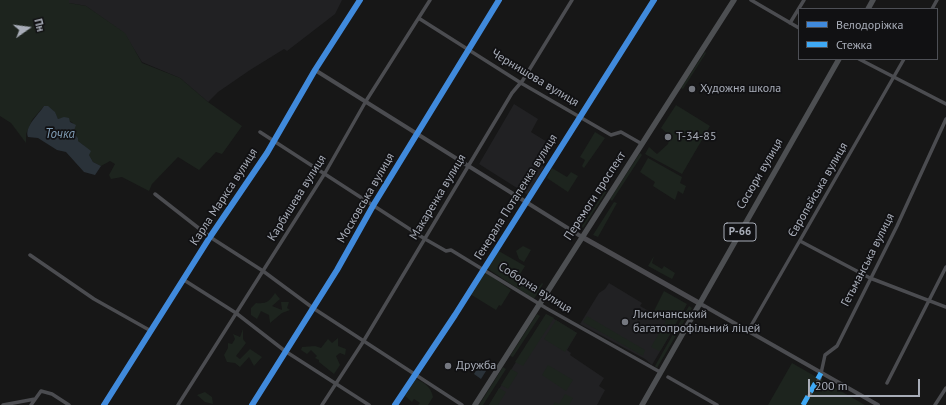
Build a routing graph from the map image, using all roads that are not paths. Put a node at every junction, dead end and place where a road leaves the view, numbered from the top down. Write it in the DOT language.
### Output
graph roads {
  1 [pos="360,0"];
  2 [pos="430,0"];
  3 [pos="499,0"];
  4 [pos="572,0"];
  5 [pos="654,0"];
  6 [pos="734,0"];
  7 [pos="751,0"];
  8 [pos="798,10"];
  9 [pos="420,19"];
  10 [pos="790,23"];
  11 [pos="798,27"];
  12 [pos="467,49"];
  13 [pos="838,60"];
  14 [pos="861,60"];
  15 [pos="903,60"];
  16 [pos="315,70"];
  17 [pos="895,76"];
  18 [pos="521,82"];
  19 [pos="366,102"];
  20 [pos="946,104"];
  21 [pos="580,117"];
  22 [pos="946,119"];
  23 [pos="260,132"];
  24 [pos="416,134"];
  25 [pos="274,141"];
  26 [pos="642,144"];
  27 [pos="468,167"];
  28 [pos="325,173"];
  29 [pos="155,194"];
  30 [pos="527,202"];
  31 [pos="374,204"];
  32 [pos="210,236"];
  33 [pos="582,237"];
  34 [pos="425,239"];
  35 [pos="800,241"];
  36 [pos="30,255"];
  37 [pos="946,267"];
  38 [pos="484,269"];
  39 [pos="263,270"];
  40 [pos="870,278"];
  41 [pos="184,280"];
  42 [pos="929,302"];
  43 [pos="699,303"];
  44 [pos="540,304"];
  45 [pos="946,307"];
  46 [pos="313,308"];
  47 [pos="236,313"];
  48 [pos="150,331"];
  49 [pos="748,331"];
  50 [pos="363,342"];
  51 [pos="285,351"];
  52 [pos="660,372"];
  53 [pos="822,373"];
  54 [pos="414,374"];
  55 [pos="668,377"];
  56 [pos="336,382"];
  57 [pos="887,383"];
  58 [pos="946,388"];
  59 [pos="35,399"];
  60 [pos="707,400"];
  61 [pos="875,404"];
  62 [pos="3,405"];
  63 [pos="31,405"];
  64 [pos="69,405"];
  65 [pos="104,405"];
  66 [pos="178,405"];
  67 [pos="252,405"];
  68 [pos="322,405"];
  69 [pos="369,405"];
  70 [pos="395,405"];
  71 [pos="462,405"];
  72 [pos="475,405"];
  73 [pos="642,405"];
  74 [pos="704,405"];
  75 [pos="716,405"];
  76 [pos="804,405"];
  77 [pos="935,405"];
  1 -- 16 [label="street, Карла Маркса вулиця"];
  2 -- 9 [label="street, Карбишева вулиця"];
  3 -- 12 [label="street, Московська вулиця"];
  4 -- 18 [label="street, Макаренка вулиця"];
  5 -- 21 [label="street, Генерала Потапенка вулиця"];
  6 -- 26 [label="main road, Перемоги проспект"];
  7 -- 10 [label="street"];
  8 -- 10 [label="street"];
  9 -- 12 [label="street, Чернишова вулиця"];
  9 -- 19 [label="street, Карбишева вулиця"];
  10 -- 11 [label="street"];
  12 -- 18 [label="street, Чернишова вулиця"];
  12 -- 24 [label="street, Московська вулиця"];
  13 -- 43 [label="main road, Сосюри вулиця / Р-66"];
  14 -- 17 [label="street"];
  15 -- 17 [label="street, Європейська вулиця"];
  16 -- 19 [label="street"];
  16 -- 25 [label="street, Карла Маркса вулиця"];
  17 -- 20 [label="street"];
  17 -- 35 [label="street, Європейська вулиця"];
  18 -- 21 [label="street, Чернишова вулиця"];
  18 -- 27 [label="street, Макаренка вулиця"];
  19 -- 24 [label="street"];
  19 -- 28 [label="street, Карбишева вулиця"];
  21 -- 26 [label="street, Чернишова вулиця"];
  21 -- 30 [label="street, Генерала Потапенка вулиця"];
  22 -- 40 [label="street, Гетьманська вулиця"];
  23 -- 25 [label="street, Соборна вулиця"];
  24 -- 27 [label="street"];
  24 -- 31 [label="street, Московська вулиця"];
  25 -- 28 [label="street, Соборна вулиця"];
  25 -- 32 [label="street, Карла Маркса вулиця"];
  26 -- 33 [label="main road, Перемоги проспект"];
  27 -- 30 [label="street"];
  27 -- 34 [label="street, Макаренка вулиця"];
  28 -- 31 [label="street, Соборна вулиця"];
  28 -- 39 [label="street, Карбишева вулиця"];
  29 -- 32 [label="street"];
  30 -- 33 [label="street"];
  30 -- 38 [label="street, Генерала Потапенка вулиця"];
  31 -- 34 [label="street, Соборна вулиця"];
  31 -- 46 [label="street, Московська вулиця"];
  32 -- 39 [label="street"];
  32 -- 41 [label="street, Карла Маркса вулиця"];
  33 -- 43 [label="main road"];
  33 -- 44 [label="main road, Перемоги проспект"];
  34 -- 38 [label="street, Соборна вулиця"];
  34 -- 50 [label="street, Макаренка вулиця"];
  35 -- 40 [label="street"];
  35 -- 49 [label="street, Європейська вулиця"];
  36 -- 48 [label="street"];
  37 -- 42 [label="street"];
  38 -- 44 [label="street, Соборна вулиця"];
  38 -- 54 [label="street, Генерала Потапенка вулиця"];
  39 -- 46 [label="street"];
  39 -- 47 [label="street, Карбишева вулиця"];
  40 -- 42 [label="street"];
  40 -- 53 [label="street, Гетьманська вулиця"];
  41 -- 47 [label="street"];
  41 -- 48 [label="street, Карла Маркса вулиця"];
  42 -- 45 [label="street"];
  42 -- 57 [label="street"];
  43 -- 49 [label="street"];
  43 -- 52 [label="main road, Сосюри вулиця / Р-66"];
  44 -- 52 [label="street, Соборна вулиця"];
  44 -- 72 [label="main road, Перемоги проспект"];
  46 -- 50 [label="street"];
  46 -- 51 [label="street, Московська вулиця"];
  47 -- 51 [label="street"];
  47 -- 66 [label="street, Карбишева вулиця"];
  48 -- 65 [label="street, Карла Маркса вулиця"];
  49 -- 53 [label="street"];
  50 -- 54 [label="street"];
  50 -- 56 [label="street, Макаренка вулиця"];
  51 -- 56 [label="street"];
  51 -- 67 [label="street, Московська вулиця"];
  52 -- 73 [label="main road, Сосюри вулиця / Р-66"];
  53 -- 61 [label="street"];
  53 -- 76 [label="street, Гетьманська вулиця"];
  54 -- 70 [label="street, Генерала Потапенка вулиця"];
  54 -- 71 [label="street"];
  55 -- 60 [label="street"];
  56 -- 68 [label="street, Макаренка вулиця"];
  56 -- 69 [label="street"];
  58 -- 77 [label="street"];
  59 -- 62 [label="street"];
  59 -- 63 [label="street"];
  59 -- 64 [label="street"];
  60 -- 74 [label="street"];
  60 -- 75 [label="street"];
}
